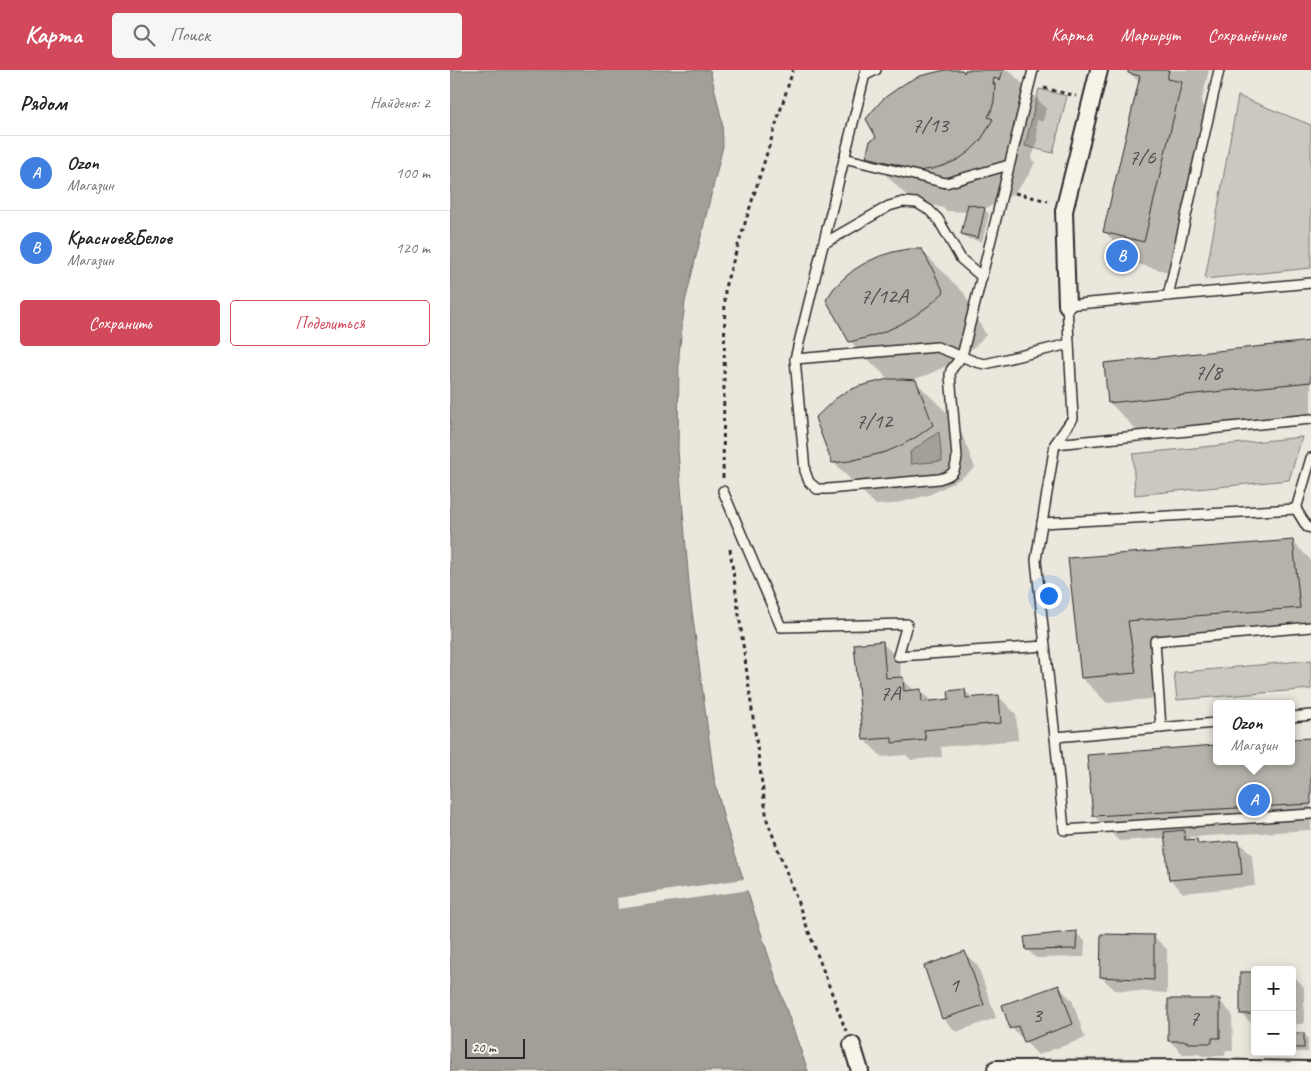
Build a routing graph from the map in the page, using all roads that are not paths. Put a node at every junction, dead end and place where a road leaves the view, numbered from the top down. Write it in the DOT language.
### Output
graph roads {
  1 [pos="876,70"];
  2 [pos="1033,70"];
  3 [pos="1099,70"];
  4 [pos="1219,70"];
  5 [pos="865,73"];
  6 [pos="844,158"];
  7 [pos="1009,165"];
  8 [pos="822,244"];
  9 [pos="982,277"];
  10 [pos="1311,283"];
  11 [pos="1168,296"];
  12 [pos="1067,305"];
  13 [pos="1069,344"];
  14 [pos="962,356"];
  15 [pos="795,359"];
  16 [pos="1311,419"];
  17 [pos="1055,444"];
  18 [pos="1311,458"];
  19 [pos="723,491"];
  20 [pos="1296,509"];
  21 [pos="1042,523"];
  22 [pos="1311,528"];
  23 [pos="1311,627"];
  24 [pos="1045,646"];
  25 [pos="1311,715"];
  26 [pos="1295,717"];
  27 [pos="1213,723"];
  28 [pos="1161,728"];
  29 [pos="1055,737"];
  30 [pos="1311,814"];
  31 [pos="852,1045"];
  32 [pos="996,1069"];
  33 [pos="1201,1069"];
  34 [pos="1311,1070"];
  35 [pos="860,1071"];
  1 -- 5 [label="lane"];
  2 -- 7 [label="lane"];
  3 -- 12 [label="street"];
  4 -- 11 [label="lane"];
  5 -- 6 [label="lane"];
  6 -- 7 [label="lane"];
  6 -- 8 [label="lane"];
  7 -- 9 [label="lane"];
  8 -- 9 [label="lane"];
  8 -- 15 [label="lane"];
  9 -- 14 [label="lane"];
  10 -- 11 [label="lane"];
  11 -- 12 [label="lane"];
  12 -- 13 [label="lane"];
  13 -- 14 [label="lane"];
  13 -- 17 [label="lane"];
  14 -- 15 [label="lane"];
  14 -- 15 [label="lane"];
  16 -- 17 [label="lane"];
  17 -- 21 [label="lane"];
  18 -- 20 [label="lane"];
  19 -- 24 [label="lane"];
  20 -- 21 [label="lane"];
  20 -- 22 [label="lane"];
  21 -- 24 [label="lane"];
  23 -- 28 [label="lane"];
  24 -- 29 [label="lane"];
  25 -- 26 [label="lane"];
  27 -- 28 [label="lane"];
  28 -- 29 [label="lane"];
  29 -- 30 [label="lane"];
  31 -- 35 [label="street"];
  32 -- 33 [label="street"];
  33 -- 34 [label="street"];
}
